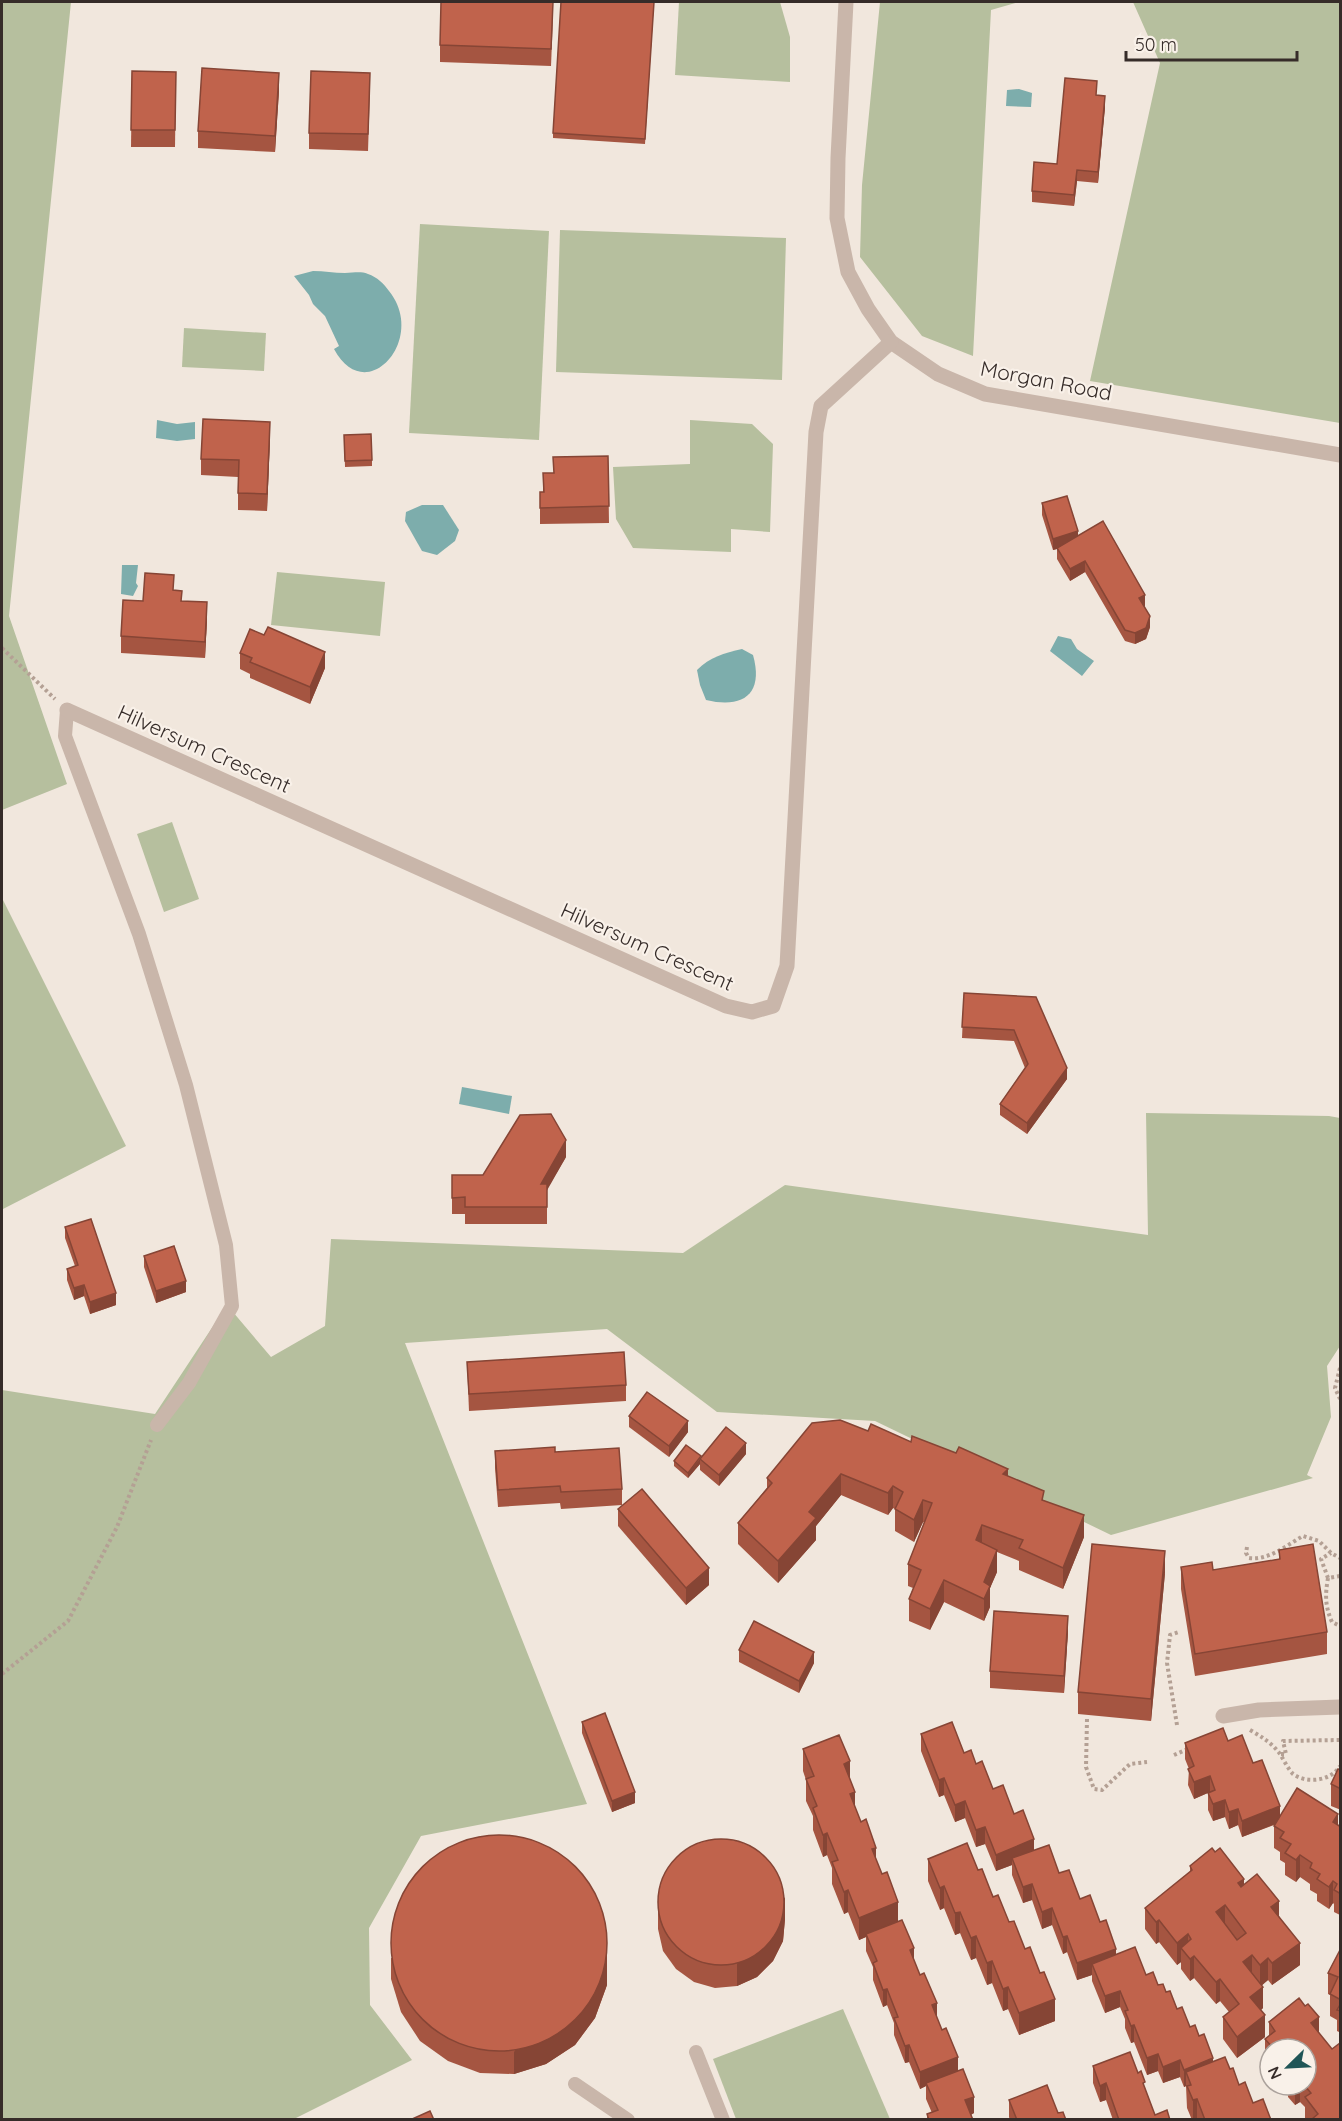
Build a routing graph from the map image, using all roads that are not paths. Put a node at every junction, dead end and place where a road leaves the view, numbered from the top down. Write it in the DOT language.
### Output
graph roads {
  1 [pos="846,2"];
  2 [pos="891,342"];
  3 [pos="1341,455"];
  4 [pos="67,710"];
  5 [pos="157,1425"];
  6 [pos="1341,1707"];
  7 [pos="1223,1716"];
  8 [pos="696,2052"];
  9 [pos="575,2084"];
  10 [pos="628,2120"];
  11 [pos="723,2120"];
  1 -- 2 [label="street, Morgan Road"];
  2 -- 3 [label="street, Morgan Road"];
  2 -- 4 [label="street, Hilversum Crescent"];
  4 -- 5 [label="lane"];
  6 -- 7 [label="street"];
  8 -- 11 [label="lane"];
  9 -- 10 [label="lane"];
}
